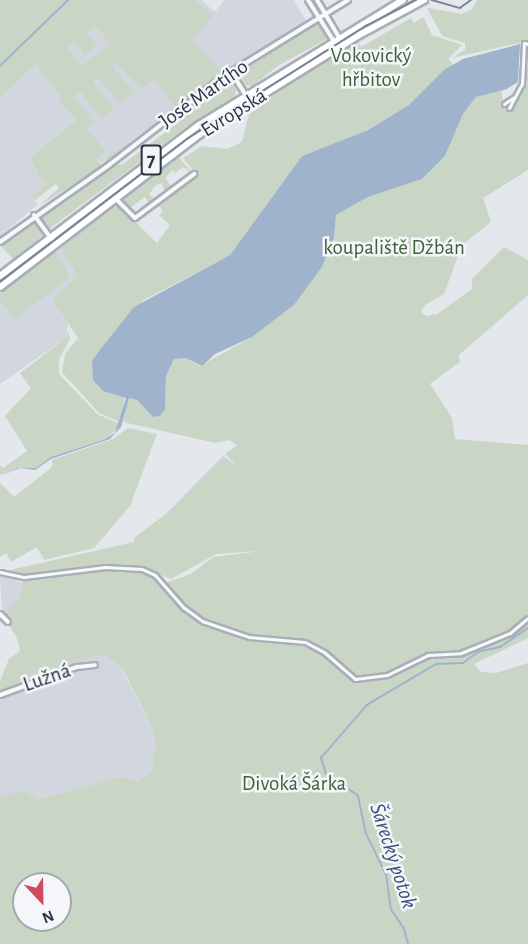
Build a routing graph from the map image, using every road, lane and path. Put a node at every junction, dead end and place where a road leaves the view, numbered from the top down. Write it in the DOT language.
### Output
graph roads {
  1 [pos="308,0"];
  2 [pos="316,0"];
  3 [pos="348,0"];
  4 [pos="403,0"];
  5 [pos="424,0"];
  6 [pos="325,14"];
  7 [pos="319,18"];
  8 [pos="336,39"];
  9 [pos="528,44"];
  10 [pos="341,46"];
  11 [pos="528,49"];
  12 [pos="524,53"];
  13 [pos="231,71"];
  14 [pos="245,95"];
  15 [pos="513,98"];
  16 [pos="250,103"];
  17 [pos="504,104"];
  18 [pos="509,108"];
  19 [pos="194,174"];
  20 [pos="115,197"];
  21 [pos="34,215"];
  22 [pos="50,236"];
  23 [pos="0,242"];
  24 [pos="56,245"];
  25 [pos="0,276"];
  26 [pos="0,287"];
  27 [pos="0,572"];
  28 [pos="0,614"];
  29 [pos="528,618"];
  30 [pos="8,622"];
  31 [pos="95,665"];
  32 [pos="0,695"];
  1 -- 7 [label="street"];
  2 -- 6 [label="street"];
  3 -- 6 [label="street, José Martího"];
  4 -- 8 [label="main road, Evropská / 7"];
  5 -- 10 [label="main road, Evropská / 7"];
  6 -- 7 [label="street, José Martího"];
  6 -- 8 [label="street"];
  7 -- 8 [label="street"];
  7 -- 13 [label="street, José Martího"];
  8 -- 10 [label="street"];
  8 -- 14 [label="main road, Evropská / 7"];
  9 -- 12 [label="street"];
  10 -- 16 [label="main road, Evropská / 7"];
  11 -- 12 [label="street"];
  12 -- 15 [label="street"];
  13 -- 14 [label="street"];
  13 -- 21 [label="street, José Martího"];
  14 -- 16 [label="street"];
  14 -- 22 [label="main road, Evropská / 7"];
  15 -- 17 [label="street"];
  15 -- 18 [label="street"];
  16 -- 20 [label="main road, Evropská / 7"];
  19 -- 20 [label="street"];
  20 -- 24 [label="main road, Evropská / 7"];
  21 -- 22 [label="street"];
  21 -- 23 [label="street, José Martího"];
  22 -- 24 [label="street"];
  22 -- 25 [label="main road, Evropská / 7"];
  24 -- 26 [label="main road, Evropská / 7"];
  27 -- 29 [label="street"];
  28 -- 30 [label="street"];
  31 -- 32 [label="street, Lužná"];
}
